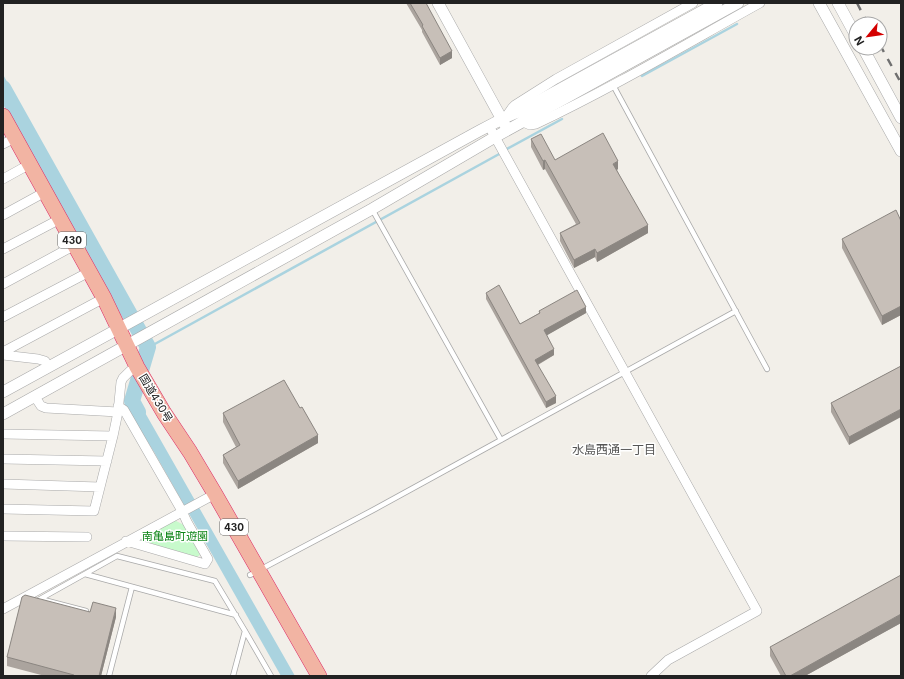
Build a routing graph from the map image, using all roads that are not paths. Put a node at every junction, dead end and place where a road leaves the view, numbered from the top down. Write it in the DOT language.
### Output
graph roads {
  1 [pos="438,3"];
  2 [pos="693,3"];
  3 [pos="716,3"];
  4 [pos="738,3"];
  5 [pos="760,3"];
  6 [pos="838,3"];
  7 [pos="818,4"];
  8 [pos="848,21"];
  9 [pos="635,54"];
  10 [pos="867,56"];
  11 [pos="613,85"];
  12 [pos="3,116"];
  13 [pos="504,118"];
  14 [pos="901,118"];
  15 [pos="523,122"];
  16 [pos="489,126"];
  17 [pos="508,131"];
  18 [pos="495,137"];
  19 [pos="7,140"];
  20 [pos="901,151"];
  21 [pos="26,166"];
  22 [pos="3,179"];
  23 [pos="41,194"];
  24 [pos="3,215"];
  25 [pos="376,217"];
  26 [pos="56,221"];
  27 [pos="70,247"];
  28 [pos="3,249"];
  29 [pos="84,274"];
  30 [pos="3,284"];
  31 [pos="99,301"];
  32 [pos="736,311"];
  33 [pos="3,317"];
  34 [pos="120,328"];
  35 [pos="129,344"];
  36 [pos="3,352"];
  37 [pos="3,355"];
  38 [pos="48,366"];
  39 [pos="767,369"];
  40 [pos="625,372"];
  41 [pos="138,377"];
  42 [pos="3,392"];
  43 [pos="35,396"];
  44 [pos="118,409"];
  45 [pos="3,414"];
  46 [pos="3,434"];
  47 [pos="113,436"];
  48 [pos="501,440"];
  49 [pos="3,459"];
  50 [pos="107,461"];
  51 [pos="3,484"];
  52 [pos="100,487"];
  53 [pos="206,498"];
  54 [pos="3,509"];
  55 [pos="183,511"];
  56 [pos="3,536"];
  57 [pos="87,537"];
  58 [pos="126,541"];
  59 [pos="254,573"];
  60 [pos="85,574"];
  61 [pos="132,587"];
  62 [pos="3,609"];
  63 [pos="86,611"];
  64 [pos="236,615"];
  65 [pos="245,631"];
  66 [pos="109,676"];
  67 [pos="233,676"];
  68 [pos="271,676"];
  69 [pos="307,676"];
  70 [pos="319,676"];
  71 [pos="651,676"];
  1 -- 13 [label="street"];
  2 -- 13 [label="street"];
  3 -- 9 [label="street"];
  4 -- 9 [label="street"];
  5 -- 11 [label="street"];
  6 -- 8 [label="street"];
  7 -- 20 [label="street"];
  9 -- 13 [label="street"];
  9 -- 15 [label="street"];
  10 -- 14 [label="street"];
  11 -- 15 [label="street"];
  11 -- 32 [label="lane"];
  12 -- 19 [label="highway, 国道430号 / 430"];
  13 -- 16 [label="street"];
  13 -- 17 [label="street"];
  15 -- 17 [label="street"];
  16 -- 18 [label="street"];
  16 -- 34 [label="street"];
  17 -- 18 [label="street"];
  18 -- 25 [label="street"];
  18 -- 40 [label="street"];
  19 -- 21 [label="highway, 国道430号 / 430"];
  21 -- 22 [label="street"];
  21 -- 23 [label="highway, 国道430号 / 430"];
  23 -- 24 [label="street"];
  23 -- 26 [label="highway, 国道430号 / 430"];
  25 -- 35 [label="street"];
  25 -- 48 [label="lane"];
  26 -- 27 [label="highway, 国道430号 / 430"];
  26 -- 28 [label="street"];
  27 -- 29 [label="highway, 国道430号 / 430"];
  27 -- 30 [label="street"];
  29 -- 31 [label="highway, 国道430号 / 430"];
  29 -- 33 [label="street"];
  31 -- 34 [label="highway, 国道430号 / 430"];
  31 -- 36 [label="street"];
  32 -- 39 [label="lane"];
  32 -- 40 [label="lane"];
  34 -- 35 [label="highway, 国道430号 / 430"];
  34 -- 38 [label="street"];
  35 -- 41 [label="highway, 国道430号 / 430"];
  35 -- 43 [label="street"];
  37 -- 38 [label="street"];
  38 -- 42 [label="street"];
  40 -- 48 [label="lane"];
  40 -- 71 [label="street"];
  41 -- 44 [label="street"];
  41 -- 53 [label="highway, 国道430号 / 430"];
  43 -- 44 [label="street"];
  43 -- 45 [label="street"];
  44 -- 47 [label="street"];
  44 -- 55 [label="street"];
  46 -- 47 [label="street"];
  47 -- 50 [label="street"];
  48 -- 59 [label="lane"];
  49 -- 50 [label="street"];
  50 -- 52 [label="street"];
  51 -- 52 [label="street"];
  52 -- 54 [label="street"];
  53 -- 55 [label="street"];
  53 -- 59 [label="highway, 国道430号 / 430"];
  55 -- 58 [label="street"];
  55 -- 58 [label="street"];
  56 -- 57 [label="street"];
  58 -- 62 [label="street"];
  59 -- 69 [label="highway, 国道430号 / 430"];
  59 -- 70 [label="highway, 国道430号 / 430"];
  60 -- 61 [label="lane"];
  60 -- 63 [label="lane"];
  60 -- 64 [label="lane"];
  61 -- 64 [label="lane"];
  61 -- 66 [label="lane"];
  64 -- 65 [label="lane"];
  65 -- 67 [label="lane"];
  65 -- 68 [label="lane"];
}
